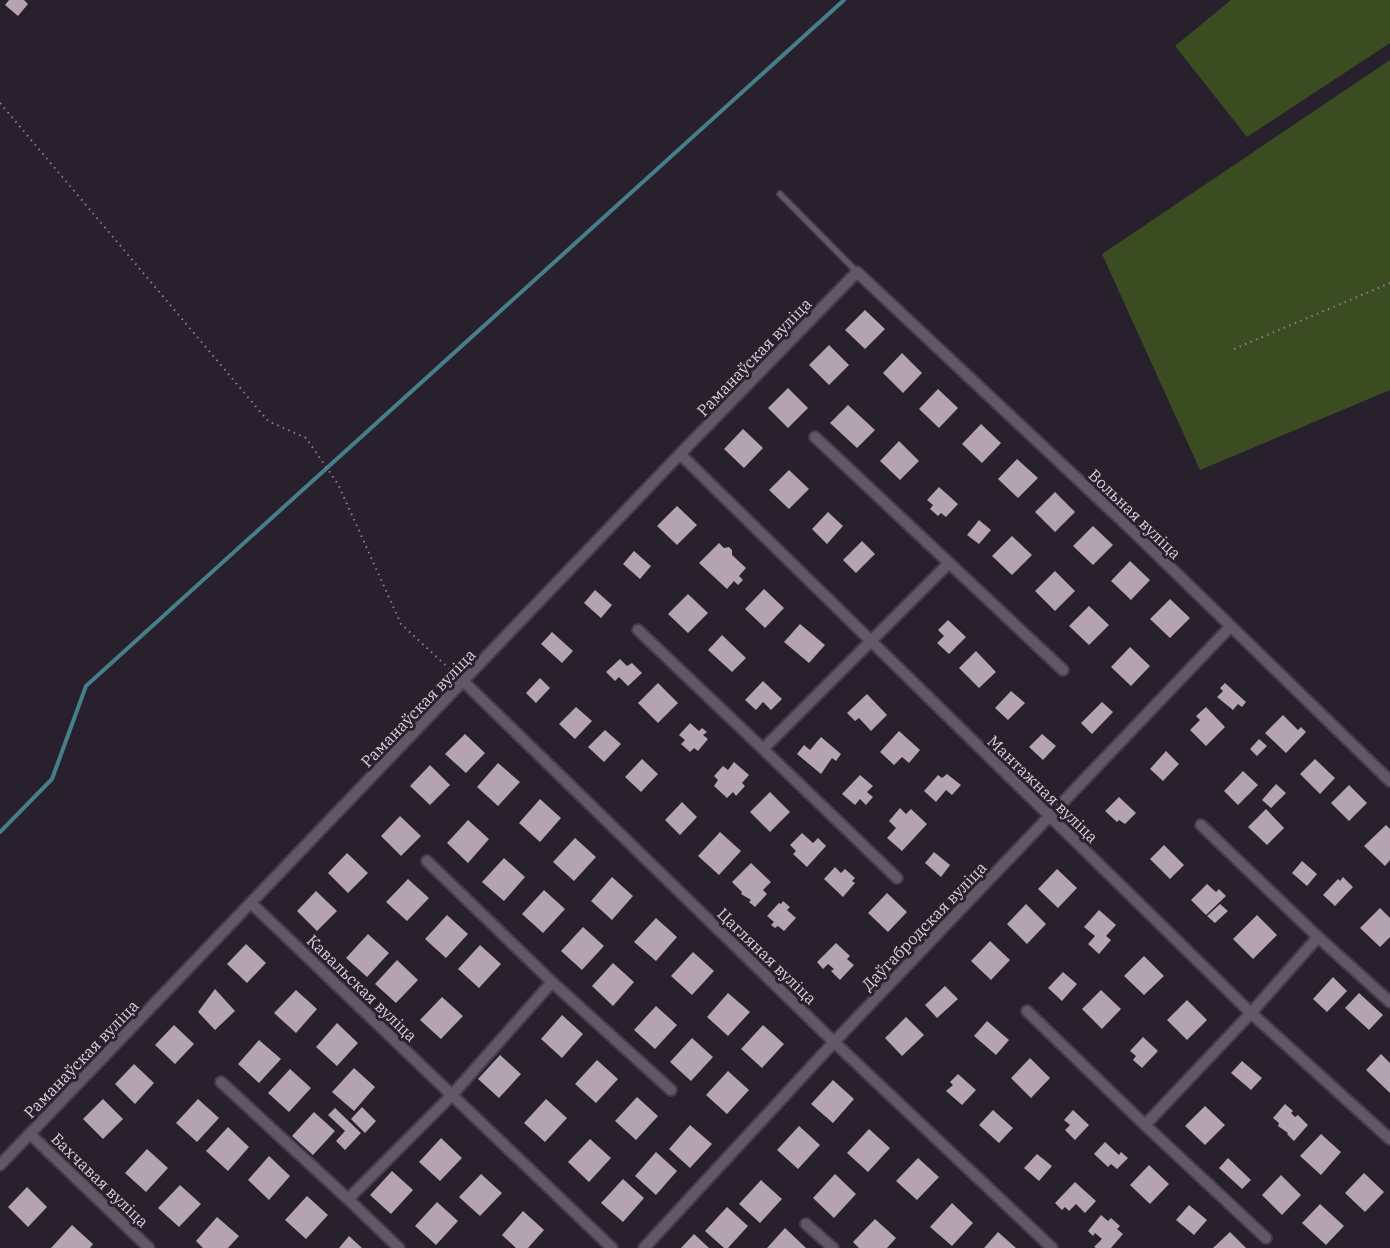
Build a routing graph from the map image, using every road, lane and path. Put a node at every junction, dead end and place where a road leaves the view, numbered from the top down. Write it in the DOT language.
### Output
graph roads {
  1 [pos="0,103"];
  2 [pos="780,194"];
  3 [pos="857,272"];
  4 [pos="1390,283"];
  5 [pos="1234,349"];
  6 [pos="815,437"];
  7 [pos="680,454"];
  8 [pos="948,564"];
  9 [pos="1230,627"];
  10 [pos="638,630"];
  11 [pos="871,642"];
  12 [pos="1063,670"];
  13 [pos="464,682"];
  14 [pos="763,748"];
  15 [pos="1390,780"];
  16 [pos="1049,816"];
  17 [pos="1201,825"];
  18 [pos="427,861"];
  19 [pos="897,878"];
  20 [pos="251,903"];
  21 [pos="1318,937"];
  22 [pos="552,982"];
  23 [pos="1390,1002"];
  24 [pos="1027,1011"];
  25 [pos="1251,1013"];
  26 [pos="834,1042"];
  27 [pos="221,1082"];
  28 [pos="671,1090"];
  29 [pos="452,1095"];
  30 [pos="1145,1125"];
  31 [pos="30,1134"];
  32 [pos="1390,1139"];
  33 [pos="0,1165"];
  34 [pos="348,1199"];
  35 [pos="806,1224"];
  36 [pos="1266,1239"];
  37 [pos="149,1248"];
  38 [pos="399,1248"];
  39 [pos="612,1248"];
  40 [pos="644,1248"];
  41 [pos="833,1248"];
  42 [pos="1052,1248"];
  1 -- 13 [label="path"];
  2 -- 3 [label="lane"];
  3 -- 7 [label="street, Раманаўская вуліца"];
  3 -- 9 [label="street, Вольная вуліца"];
  4 -- 5 [label="path"];
  6 -- 8 [label="street"];
  7 -- 11 [label="street, Мантажная вуліца"];
  7 -- 13 [label="street, Раманаўская вуліца"];
  8 -- 11 [label="street"];
  8 -- 12 [label="street"];
  9 -- 15 [label="street, Вольная вуліца"];
  9 -- 16 [label="street, Даўгабродская вуліца"];
  10 -- 14 [label="street"];
  11 -- 14 [label="street"];
  11 -- 16 [label="street, Мантажная вуліца"];
  13 -- 20 [label="street, Раманаўская вуліца"];
  13 -- 26 [label="street, Цагляная вуліца"];
  14 -- 19 [label="street"];
  16 -- 25 [label="street, Мантажная вуліца"];
  16 -- 26 [label="street, Даўгабродская вуліца"];
  17 -- 21 [label="street"];
  18 -- 22 [label="street"];
  20 -- 29 [label="street, Кавальская вуліца"];
  20 -- 31 [label="street, Раманаўская вуліца"];
  21 -- 23 [label="street"];
  21 -- 25 [label="street"];
  22 -- 28 [label="street"];
  22 -- 29 [label="street"];
  24 -- 30 [label="street"];
  25 -- 30 [label="street"];
  25 -- 32 [label="street, Мантажная вуліца"];
  26 -- 40 [label="street, Даўгабродская вуліца"];
  26 -- 42 [label="street, Цагляная вуліца"];
  27 -- 34 [label="street"];
  29 -- 34 [label="street"];
  29 -- 39 [label="street, Кавальская вуліца"];
  30 -- 36 [label="street"];
  31 -- 33 [label="street, Раманаўская вуліца"];
  31 -- 37 [label="street, Бахчавая вуліца"];
  34 -- 38 [label="street"];
  35 -- 41 [label="street"];
}
